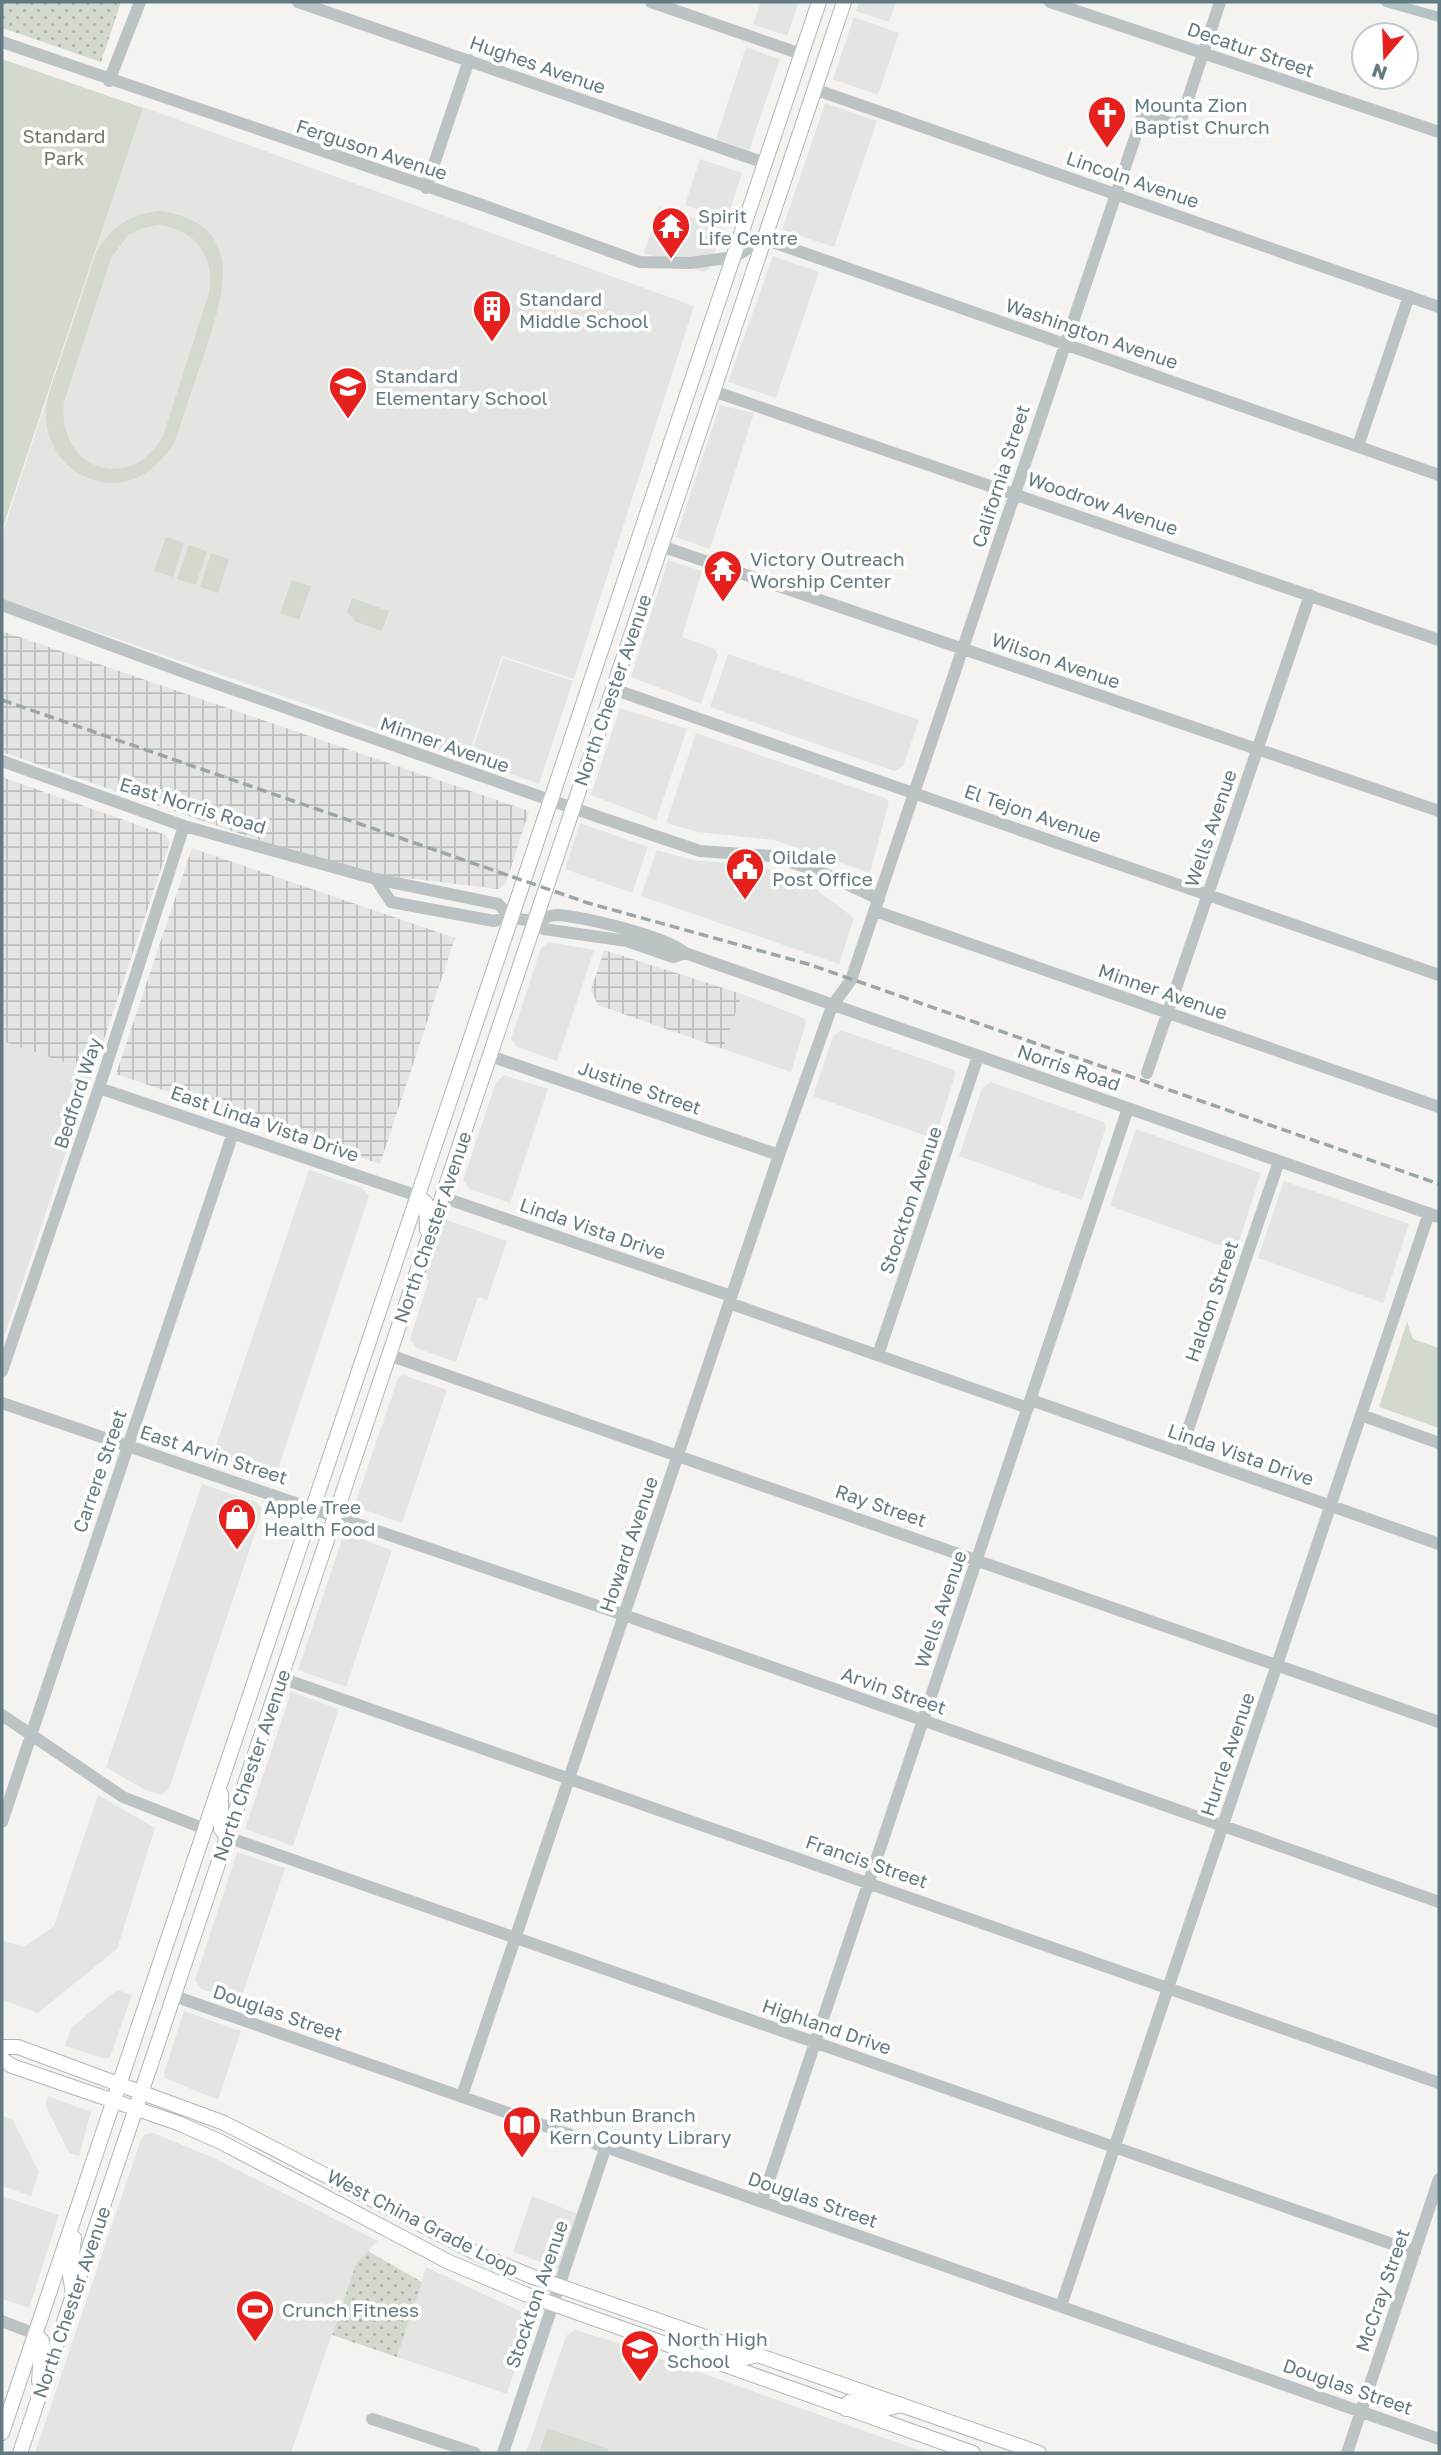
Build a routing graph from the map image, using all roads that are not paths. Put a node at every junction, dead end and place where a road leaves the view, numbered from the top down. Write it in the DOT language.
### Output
graph roads {
  1 [pos="140,2"];
  2 [pos="298,2"];
  3 [pos="651,2"];
  4 [pos="819,2"];
  5 [pos="844,2"];
  6 [pos="1050,2"];
  7 [pos="1220,2"];
  8 [pos="2,43"];
  9 [pos="1203,53"];
  10 [pos="801,54"];
  11 [pos="469,60"];
  12 [pos="108,81"];
  13 [pos="814,89"];
  14 [pos="808,109"];
  15 [pos="1439,132"];
  16 [pos="765,163"];
  17 [pos="426,188"];
  18 [pos="1115,193"];
  19 [pos="764,239"];
  20 [pos="734,257"];
  21 [pos="1409,296"];
  22 [pos="1439,307"];
  23 [pos="1065,343"];
  24 [pos="713,391"];
  25 [pos="1358,446"];
  26 [pos="1439,475"];
  27 [pos="1015,493"];
  28 [pos="661,546"];
  29 [pos="1310,595"];
  30 [pos="2,605"];
  31 [pos="1439,640"];
  32 [pos="963,649"];
  33 [pos="613,689"];
  34 [pos="1257,750"];
  35 [pos="2,761"];
  36 [pos="915,793"];
  37 [pos="550,801"];
  38 [pos="573,808"];
  39 [pos="1439,811"];
  40 [pos="184,825"];
  41 [pos="376,879"];
  42 [pos="1208,894"];
  43 [pos="877,905"];
  44 [pos="509,915"];
  45 [pos="534,920"];
  46 [pos="1439,975"];
  47 [pos="832,1006"];
  48 [pos="1168,1013"];
  49 [pos="490,1056"];
  50 [pos="978,1056"];
  51 [pos="1147,1073"];
  52 [pos="99,1088"];
  53 [pos="1439,1107"];
  54 [pos="1128,1108"];
  55 [pos="233,1133"];
  56 [pos="779,1154"];
  57 [pos="1279,1161"];
  58 [pos="418,1196"];
  59 [pos="442,1197"];
  60 [pos="1434,1215"];
  61 [pos="427,1242"];
  62 [pos="730,1300"];
  63 [pos="389,1355"];
  64 [pos="878,1356"];
  65 [pos="2,1371"];
  66 [pos="2,1403"];
  67 [pos="1030,1404"];
  68 [pos="1361,1415"];
  69 [pos="1439,1443"];
  70 [pos="128,1446"];
  71 [pos="1180,1453"];
  72 [pos="679,1454"];
  73 [pos="1330,1506"];
  74 [pos="313,1508"];
  75 [pos="335,1516"];
  76 [pos="1439,1544"];
  77 [pos="977,1560"];
  78 [pos="624,1615"];
  79 [pos="1277,1665"];
  80 [pos="281,1678"];
  81 [pos="2,1715"];
  82 [pos="923,1721"];
  83 [pos="1439,1722"];
  84 [pos="31,1735"];
  85 [pos="570,1778"];
  86 [pos="221,1782"];
  87 [pos="2,1822"];
  88 [pos="1222,1827"];
  89 [pos="205,1829"];
  90 [pos="227,1837"];
  91 [pos="869,1882"];
  92 [pos="1439,1902"];
  93 [pos="516,1937"];
  94 [pos="1168,1988"];
  95 [pos="174,1996"];
  96 [pos="815,2042"];
  97 [pos="2,2047"];
  98 [pos="2,2059"];
  99 [pos="1439,2083"];
  100 [pos="130,2087"];
  101 [pos="462,2096"];
  102 [pos="124,2105"];
  103 [pos="606,2146"];
  104 [pos="1115,2147"];
  105 [pos="1439,2179"];
  106 [pos="762,2201"];
  107 [pos="79,2205"];
  108 [pos="392,2210"];
  109 [pos="382,2226"];
  110 [pos="1415,2252"];
  111 [pos="559,2287"];
  112 [pos="73,2295"];
  113 [pos="554,2305"];
  114 [pos="1061,2306"];
  115 [pos="2,2321"];
  116 [pos="35,2334"];
  117 [pos="755,2356"];
  118 [pos="707,2361"];
  119 [pos="37,2403"];
  120 [pos="902,2405"];
  121 [pos="846,2409"];
  122 [pos="1361,2412"];
  123 [pos="372,2419"];
  124 [pos="2,2433"];
  125 [pos="1439,2439"];
  126 [pos="20,2453"];
  127 [pos="475,2453"];
  128 [pos="503,2453"];
  129 [pos="973,2453"];
  130 [pos="1039,2453"];
  131 [pos="1347,2453"];
  1 -- 12 [label="street"];
  2 -- 11 [label="street, Hughes Avenue"];
  3 -- 10 [label="street"];
  4 -- 10 [label="main road, North Chester Avenue"];
  5 -- 13 [label="main road, North Chester Avenue"];
  6 -- 9 [label="street, Decatur Street"];
  7 -- 9 [label="street, California Street"];
  8 -- 12 [label="street, Ferguson Avenue"];
  9 -- 15 [label="street, Decatur Street"];
  9 -- 18 [label="street, California Street"];
  10 -- 14 [label="main road"];
  10 -- 16 [label="main road, North Chester Avenue"];
  11 -- 16 [label="street, Hughes Avenue"];
  11 -- 17 [label="street"];
  12 -- 17 [label="street, Ferguson Avenue"];
  13 -- 14 [label="main road, North Chester Avenue"];
  13 -- 18 [label="street, Lincoln Avenue"];
  14 -- 19 [label="main road, North Chester Avenue"];
  16 -- 20 [label="main road, North Chester Avenue"];
  17 -- 20 [label="street, Ferguson Avenue"];
  18 -- 21 [label="street, Lincoln Avenue"];
  18 -- 23 [label="street, California Street"];
  19 -- 20 [label="street"];
  19 -- 23 [label="street, Washington Avenue"];
  19 -- 24 [label="main road, North Chester Avenue"];
  20 -- 37 [label="main road, North Chester Avenue"];
  21 -- 22 [label="street, Lincoln Avenue"];
  21 -- 25 [label="street"];
  23 -- 25 [label="street, Washington Avenue"];
  23 -- 27 [label="street, California Street"];
  24 -- 27 [label="street, Woodrow Avenue"];
  24 -- 28 [label="main road, North Chester Avenue"];
  25 -- 26 [label="street, Washington Avenue"];
  27 -- 29 [label="street, Woodrow Avenue"];
  27 -- 32 [label="street, California Street"];
  28 -- 32 [label="street, Wilson Avenue"];
  28 -- 33 [label="main road, North Chester Avenue"];
  29 -- 31 [label="street, Woodrow Avenue"];
  29 -- 34 [label="street, Wells Avenue"];
  30 -- 37 [label="street, Minner Avenue"];
  32 -- 34 [label="street, Wilson Avenue"];
  32 -- 36 [label="street, California Street"];
  33 -- 36 [label="street, El Tejon Avenue"];
  33 -- 38 [label="main road, North Chester Avenue"];
  34 -- 39 [label="street, Wilson Avenue"];
  34 -- 42 [label="street, Wells Avenue"];
  35 -- 40 [label="street, East Norris Road"];
  36 -- 42 [label="street, El Tejon Avenue"];
  36 -- 43 [label="street, California Street"];
  37 -- 38 [label="street, Minner Avenue"];
  37 -- 44 [label="main road, North Chester Avenue"];
  38 -- 43 [label="street, Minner Avenue"];
  38 -- 45 [label="main road, North Chester Avenue"];
  40 -- 41 [label="street, East Norris Road"];
  40 -- 52 [label="street, Bedford Way"];
  41 -- 44 [label="street, East Norris Road"];
  41 -- 44 [label="street, East Norris Road"];
  42 -- 46 [label="street, El Tejon Avenue"];
  42 -- 48 [label="street, Wells Avenue"];
  43 -- 47 [label="street, California Street"];
  43 -- 48 [label="street, Minner Avenue"];
  44 -- 45 [label="street, East Norris Road"];
  44 -- 58 [label="main road, North Chester Avenue"];
  45 -- 47 [label="street, Norris Road"];
  45 -- 49 [label="main road, North Chester Avenue"];
  47 -- 50 [label="street, Norris Road"];
  47 -- 56 [label="street, Howard Avenue"];
  48 -- 51 [label="street, Wells Avenue"];
  48 -- 53 [label="street, Minner Avenue"];
  49 -- 56 [label="street, Justine Street"];
  49 -- 59 [label="main road, North Chester Avenue"];
  50 -- 54 [label="street, Norris Road"];
  50 -- 64 [label="street, Stockton Avenue"];
  52 -- 55 [label="street, East Linda Vista Drive"];
  52 -- 65 [label="street, Bedford Way"];
  54 -- 57 [label="street, Norris Road"];
  54 -- 67 [label="street, Wells Avenue"];
  55 -- 58 [label="street, East Linda Vista Drive"];
  55 -- 70 [label="street, Carrere Street"];
  56 -- 62 [label="street, Howard Avenue"];
  57 -- 60 [label="street, Norris Road"];
  57 -- 71 [label="street, Haldon Street"];
  58 -- 61 [label="main road"];
  58 -- 74 [label="main road, North Chester Avenue"];
  59 -- 61 [label="main road, North Chester Avenue"];
  59 -- 62 [label="street, Linda Vista Drive"];
  60 -- 68 [label="street, Hurrle Avenue"];
  61 -- 63 [label="main road, North Chester Avenue"];
  62 -- 64 [label="street, Linda Vista Drive"];
  62 -- 72 [label="street, Howard Avenue"];
  63 -- 72 [label="street, Ray Street"];
  63 -- 75 [label="main road, North Chester Avenue"];
  64 -- 67 [label="street, Linda Vista Drive"];
  66 -- 70 [label="street, East Arvin Street"];
  67 -- 71 [label="street, Linda Vista Drive"];
  67 -- 77 [label="street, Wells Avenue"];
  68 -- 69 [label="street"];
  68 -- 73 [label="street, Hurrle Avenue"];
  70 -- 74 [label="street, East Arvin Street"];
  70 -- 84 [label="street, Carrere Street"];
  71 -- 73 [label="street, Linda Vista Drive"];
  72 -- 77 [label="street, Ray Street"];
  72 -- 78 [label="street, Howard Avenue"];
  73 -- 76 [label="street, Linda Vista Drive"];
  73 -- 79 [label="street, Hurrle Avenue"];
  74 -- 75 [label="street, East Arvin Street"];
  74 -- 86 [label="main road, North Chester Avenue"];
  75 -- 78 [label="street, Arvin Street"];
  75 -- 80 [label="main road, North Chester Avenue"];
  77 -- 79 [label="street, Ray Street"];
  77 -- 82 [label="street, Wells Avenue"];
  78 -- 82 [label="street, Arvin Street"];
  78 -- 85 [label="street, Howard Avenue"];
  79 -- 83 [label="street, Ray Street"];
  79 -- 88 [label="street, Hurrle Avenue"];
  80 -- 85 [label="street, Francis Street"];
  80 -- 90 [label="main road, North Chester Avenue"];
  81 -- 84 [label="street"];
  82 -- 88 [label="street, Arvin Street"];
  82 -- 91 [label="street, Wells Avenue"];
  84 -- 87 [label="street, Carrere Street"];
  84 -- 89 [label="street"];
  85 -- 91 [label="street, Francis Street"];
  85 -- 93 [label="street, Howard Avenue"];
  86 -- 89 [label="main road, North Chester Avenue"];
  86 -- 90 [label="main road"];
  88 -- 92 [label="street, Arvin Street"];
  88 -- 94 [label="street, Hurrle Avenue"];
  89 -- 100 [label="main road, North Chester Avenue"];
  90 -- 93 [label="street, Highland Drive"];
  90 -- 95 [label="main road, North Chester Avenue"];
  91 -- 94 [label="street, Francis Street"];
  91 -- 96 [label="street, Wells Avenue"];
  93 -- 96 [label="street, Highland Drive"];
  93 -- 101 [label="street, Howard Avenue"];
  94 -- 99 [label="street, Francis Street"];
  94 -- 104 [label="street, Hurrle Avenue"];
  95 -- 100 [label="main road, North Chester Avenue"];
  95 -- 101 [label="street, Douglas Street"];
  96 -- 104 [label="street, Highland Drive"];
  96 -- 106 [label="street, Wells Avenue"];
  97 -- 100 [label="main road, West China Grade Loop"];
  98 -- 102 [label="main road, West China Grade Loop"];
  100 -- 102 [label="main road, North Chester Avenue"];
  100 -- 102 [label="main road, North Chester Avenue"];
  100 -- 108 [label="main road, West China Grade Loop"];
  101 -- 103 [label="street, Douglas Street"];
  102 -- 107 [label="main road, North Chester Avenue"];
  102 -- 109 [label="main road, West China Grade Loop"];
  102 -- 112 [label="main road, North Chester Avenue"];
  103 -- 106 [label="street, Douglas Street"];
  103 -- 111 [label="street, Stockton Avenue"];
  104 -- 110 [label="street, Highland Drive"];
  104 -- 114 [label="street, Hurrle Avenue"];
  105 -- 110 [label="street, McCray Street"];
  106 -- 114 [label="street, Douglas Street"];
  107 -- 112 [label="main road"];
  107 -- 116 [label="main road, North Chester Avenue"];
  108 -- 109 [label="main road"];
  108 -- 111 [label="main road, West China Grade Loop"];
  109 -- 113 [label="main road, West China Grade Loop"];
  110 -- 122 [label="street, McCray Street"];
  111 -- 113 [label="street, Stockton Avenue"];
  111 -- 117 [label="main road, West China Grade Loop"];
  112 -- 119 [label="main road, North Chester Avenue"];
  113 -- 118 [label="main road, West China Grade Loop"];
  113 -- 128 [label="street, Stockton Avenue"];
  114 -- 122 [label="street, Douglas Street"];
  115 -- 116 [label="street"];
  116 -- 119 [label="main road"];
  116 -- 124 [label="main road, North Chester Avenue"];
  117 -- 118 [label="main road"];
  117 -- 120 [label="main road, West China Grade Loop"];
  118 -- 121 [label="main road, West China Grade Loop"];
  119 -- 126 [label="main road, North Chester Avenue"];
  120 -- 121 [label="main road"];
  120 -- 130 [label="main road, West China Grade Loop"];
  121 -- 129 [label="main road, West China Grade Loop"];
  122 -- 125 [label="street, Douglas Street"];
  122 -- 131 [label="street, McCray Street"];
  123 -- 127 [label="street"];
}
